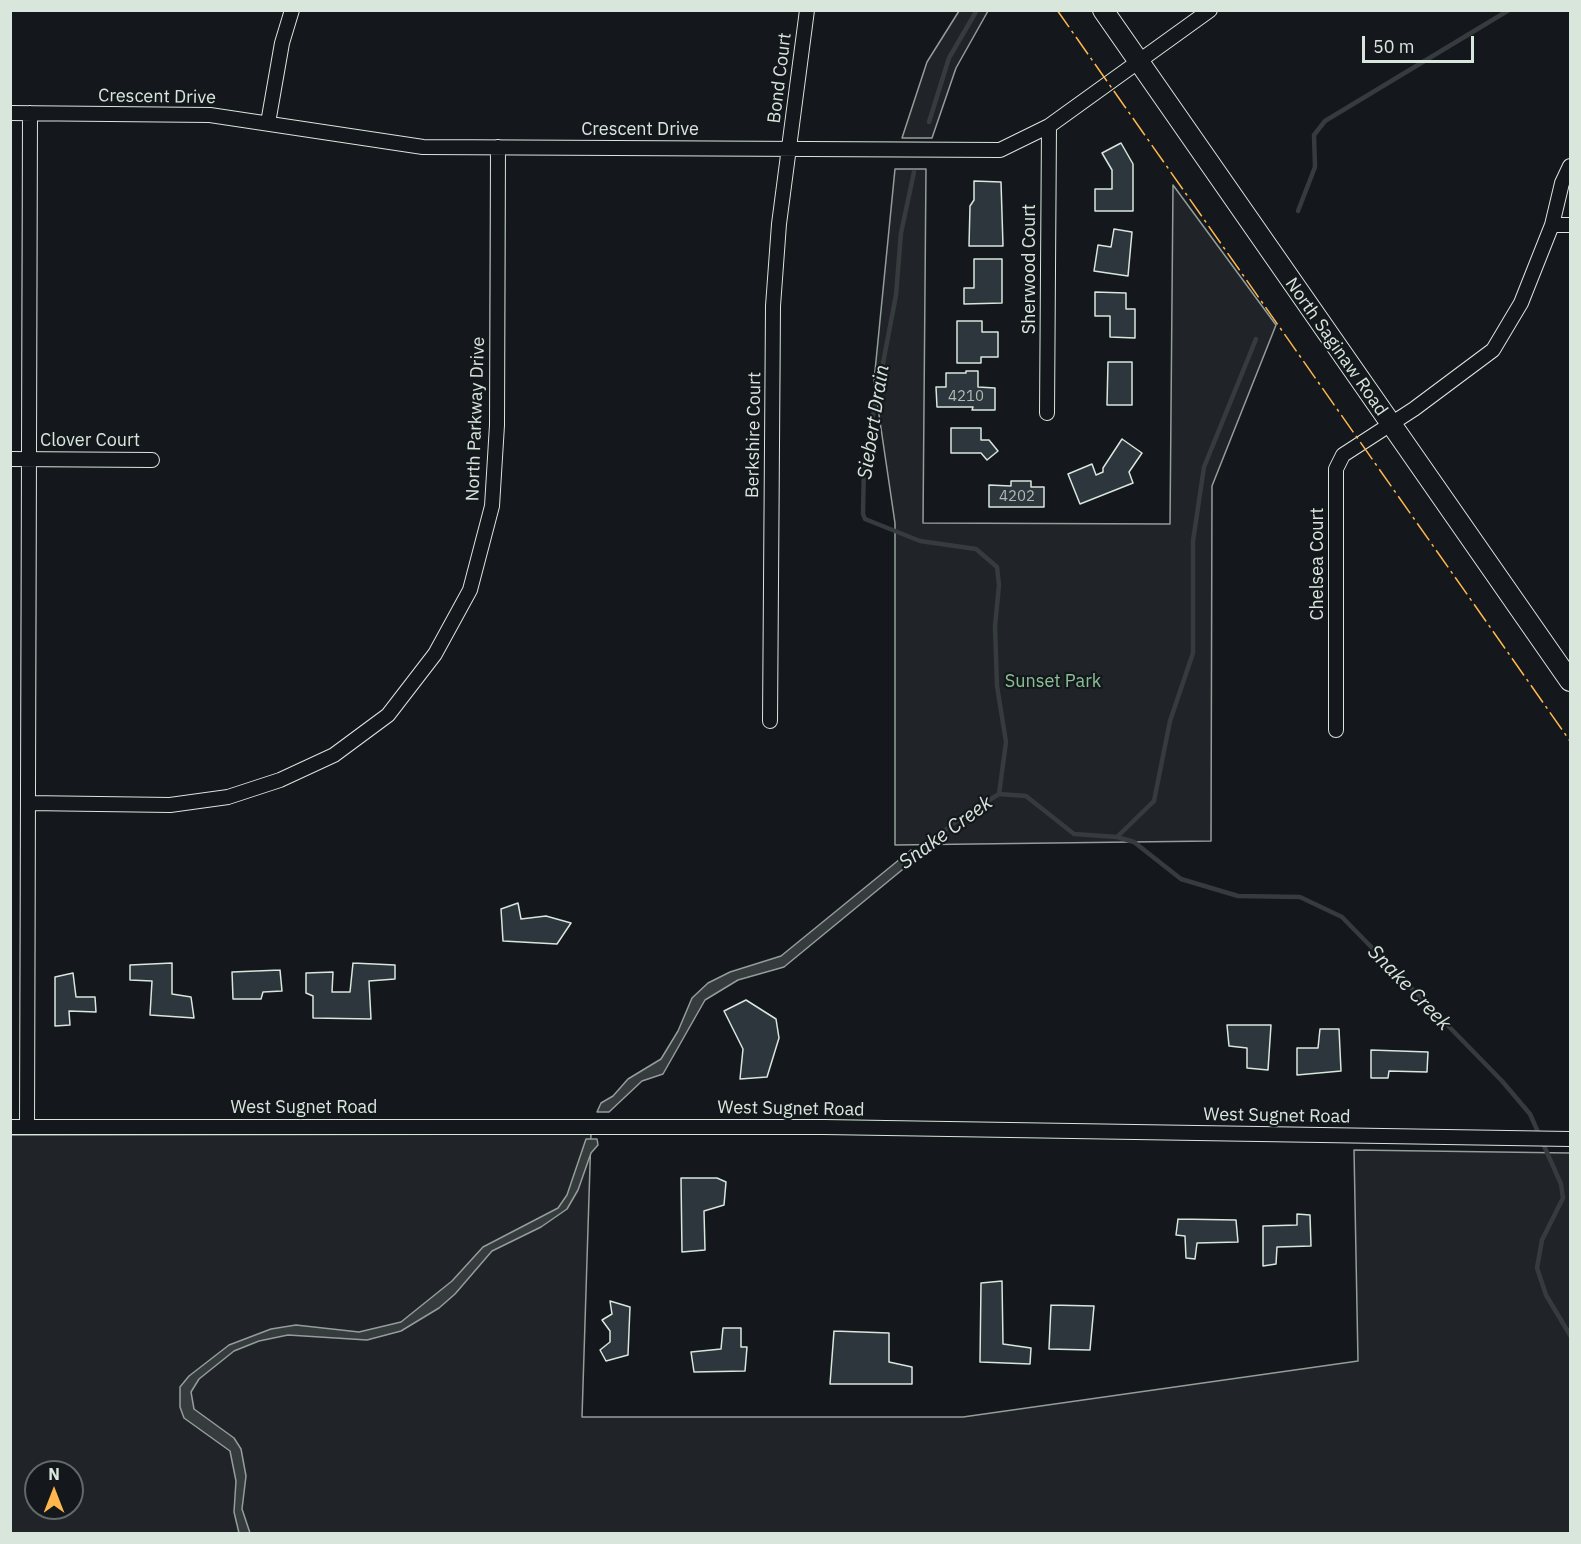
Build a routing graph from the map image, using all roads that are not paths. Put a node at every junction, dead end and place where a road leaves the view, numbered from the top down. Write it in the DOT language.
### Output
graph roads {
  1 [pos="292,10"];
  2 [pos="807,10"];
  3 [pos="1103,10"];
  4 [pos="1210,10"];
  5 [pos="1137,62"];
  6 [pos="10,113"];
  7 [pos="30,114"];
  8 [pos="268,123"];
  9 [pos="1049,126"];
  10 [pos="498,147"];
  11 [pos="789,149"];
  12 [pos="1570,166"];
  13 [pos="1552,225"];
  14 [pos="1570,225"];
  15 [pos="1047,413"];
  16 [pos="1390,424"];
  17 [pos="10,459"];
  18 [pos="29,459"];
  19 [pos="152,460"];
  20 [pos="1570,681"];
  21 [pos="770,721"];
  22 [pos="1336,730"];
  23 [pos="28,803"];
  24 [pos="10,1127"];
  25 [pos="27,1127"];
  26 [pos="1570,1139"];
  1 -- 8 [label="street"];
  2 -- 11 [label="street, Bond Court"];
  3 -- 5 [label="main road, North Saginaw Road"];
  4 -- 5 [label="street, Crescent Drive"];
  5 -- 9 [label="street, Crescent Drive"];
  5 -- 16 [label="main road, North Saginaw Road"];
  6 -- 7 [label="street, Crescent Drive"];
  7 -- 8 [label="street, Crescent Drive"];
  7 -- 18 [label="street"];
  8 -- 10 [label="street, Crescent Drive"];
  9 -- 11 [label="street, Crescent Drive"];
  9 -- 15 [label="street, Sherwood Court"];
  10 -- 11 [label="street, Crescent Drive"];
  10 -- 23 [label="street, North Parkway Drive"];
  11 -- 21 [label="street, Berkshire Court"];
  12 -- 13 [label="street, Chelsea Court"];
  13 -- 14 [label="street"];
  13 -- 16 [label="street, Chelsea Court"];
  16 -- 20 [label="main road, North Saginaw Road"];
  16 -- 22 [label="street, Chelsea Court"];
  17 -- 18 [label="street, Clover Court"];
  18 -- 19 [label="street, Clover Court"];
  18 -- 23 [label="street"];
  23 -- 25 [label="street"];
  24 -- 25 [label="street, West Sugnet Road"];
  25 -- 26 [label="street, West Sugnet Road"];
}
